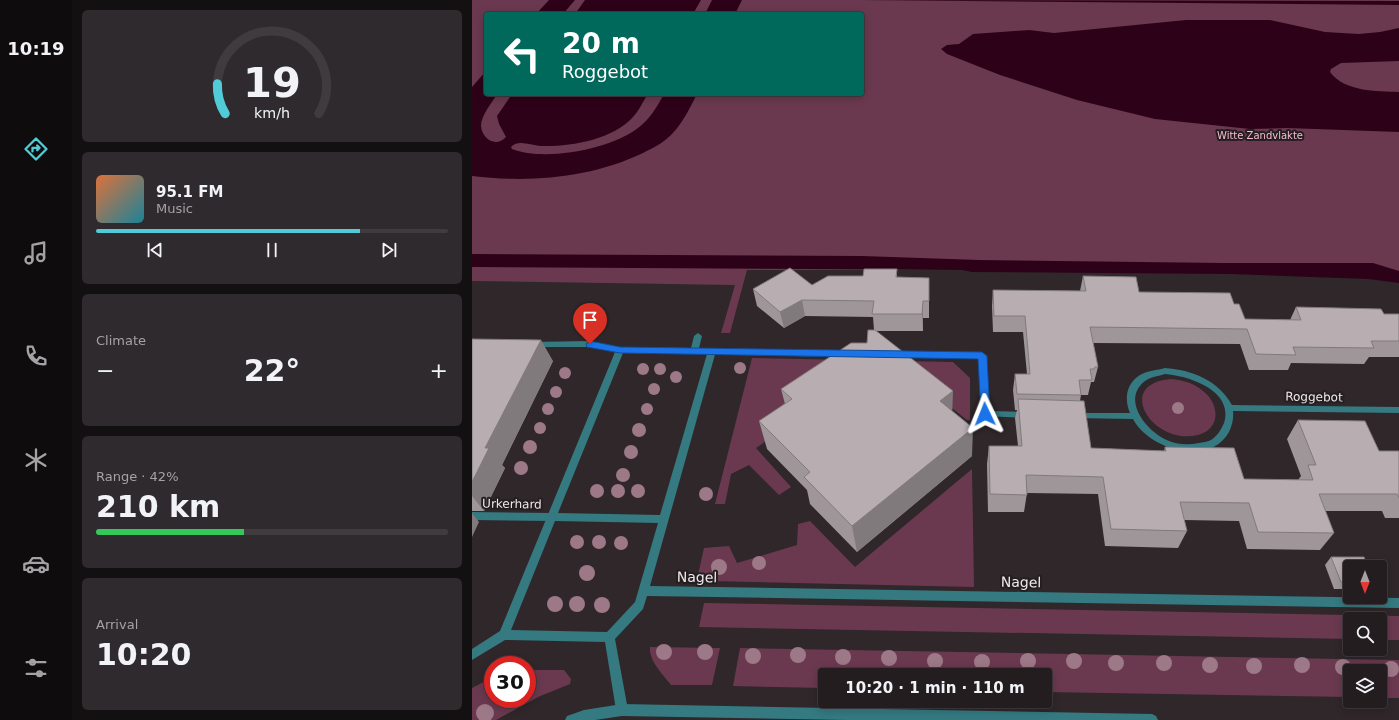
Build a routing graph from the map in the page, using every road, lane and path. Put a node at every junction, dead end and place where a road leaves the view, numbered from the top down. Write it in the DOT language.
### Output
graph roads {
  1 [pos="698,336"];
  2 [pos="527,344"];
  3 [pos="620,350"];
  4 [pos="694,351"];
  5 [pos="712,351"];
  6 [pos="857,354"];
  7 [pos="888,354"];
  8 [pos="1228,408"];
  9 [pos="1399,410"];
  10 [pos="1037,415"];
  11 [pos="1064,416"];
  12 [pos="1133,416"];
  13 [pos="472,516"];
  14 [pos="551,517"];
  15 [pos="664,519"];
  16 [pos="643,591"];
  17 [pos="1399,604"];
  18 [pos="504,635"];
  19 [pos="608,637"];
  20 [pos="472,655"];
  21 [pos="622,710"];
  22 [pos="571,720"];
  23 [pos="1152,720"];
  1 -- 4 [label="street"];
  2 -- 3 [label="street"];
  3 -- 4 [label="street"];
  3 -- 14 [label="street"];
  4 -- 5 [label="street"];
  5 -- 6 [label="street"];
  5 -- 15 [label="street"];
  7 -- 10 [label="street"];
  8 -- 9 [label="street, Roggebot"];
  8 -- 12 [label="street"];
  8 -- 12 [label="street"];
  11 -- 12 [label="street"];
  13 -- 14 [label="street, Urkerhard"];
  14 -- 15 [label="street"];
  14 -- 18 [label="street"];
  15 -- 16 [label="street"];
  16 -- 17 [label="street, Nagel"];
  16 -- 19 [label="street"];
  18 -- 19 [label="street"];
  18 -- 20 [label="street"];
  19 -- 21 [label="street"];
  21 -- 22 [label="street"];
  21 -- 23 [label="street"];
}
